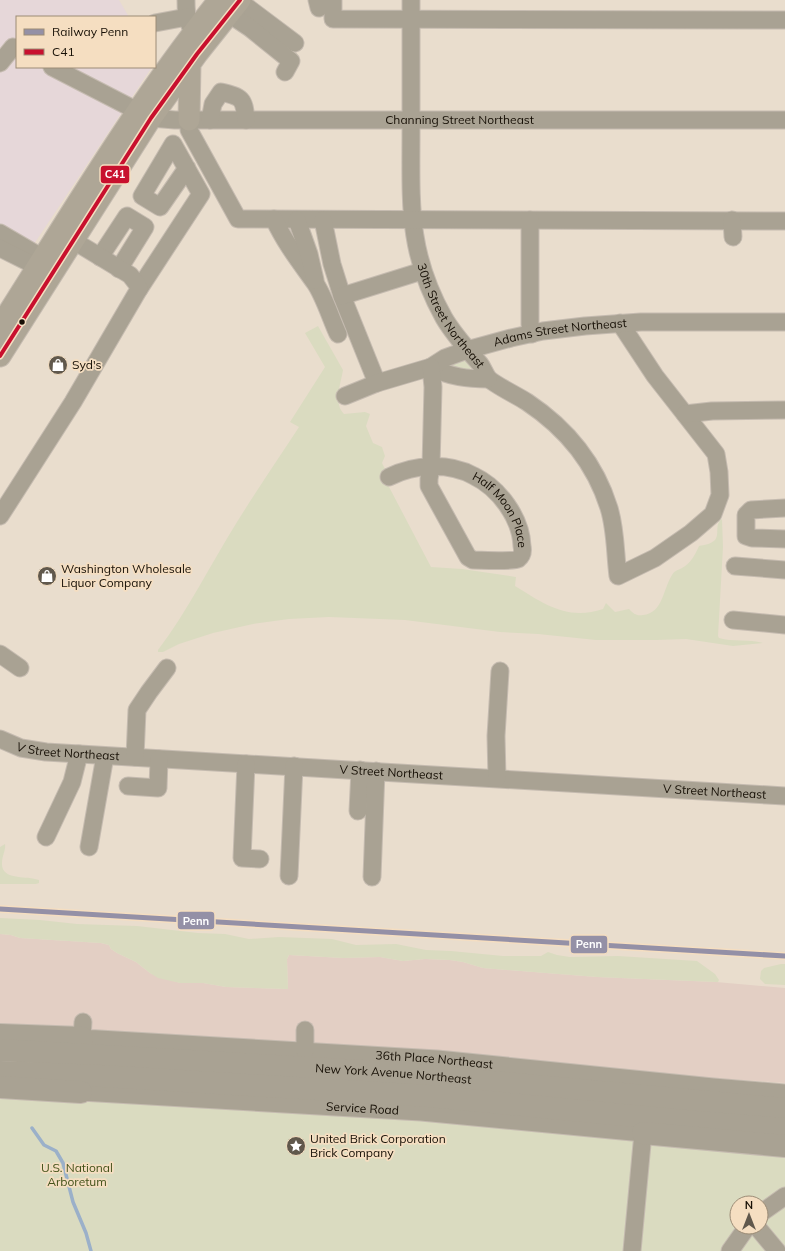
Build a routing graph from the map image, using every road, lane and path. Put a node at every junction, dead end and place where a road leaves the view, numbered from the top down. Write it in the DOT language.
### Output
graph roads {
  1 [pos="411,0"];
  2 [pos="323,3"];
  3 [pos="232,4"];
  4 [pos="411,20"];
  5 [pos="785,20"];
  6 [pos="156,23"];
  7 [pos="193,24"];
  8 [pos="295,43"];
  9 [pos="10,45"];
  10 [pos="0,64"];
  11 [pos="190,64"];
  12 [pos="54,68"];
  13 [pos="285,72"];
  14 [pos="144,115"];
  15 [pos="189,120"];
  16 [pos="210,120"];
  17 [pos="246,120"];
  18 [pos="785,120"];
  19 [pos="411,121"];
  20 [pos="187,168"];
  21 [pos="274,219"];
  22 [pos="297,220"];
  23 [pos="323,220"];
  24 [pos="412,220"];
  25 [pos="530,220"];
  26 [pos="785,221"];
  27 [pos="0,233"];
  28 [pos="74,241"];
  29 [pos="0,248"];
  30 [pos="100,257"];
  31 [pos="47,267"];
  32 [pos="119,269"];
  33 [pos="422,271"];
  34 [pos="316,284"];
  35 [pos="139,289"];
  36 [pos="342,296"];
  37 [pos="785,322"];
  38 [pos="620,323"];
  39 [pos="0,326"];
  40 [pos="338,334"];
  41 [pos="532,334"];
  42 [pos="467,350"];
  43 [pos="0,356"];
  44 [pos="431,367"];
  45 [pos="488,379"];
  46 [pos="377,383"];
  47 [pos="345,396"];
  48 [pos="674,408"];
  49 [pos="785,410"];
  50 [pos="431,467"];
  51 [pos="389,477"];
  52 [pos="785,508"];
  53 [pos="0,516"];
  54 [pos="785,539"];
  55 [pos="735,566"];
  56 [pos="785,570"];
  57 [pos="733,620"];
  58 [pos="785,625"];
  59 [pos="0,654"];
  60 [pos="20,668"];
  61 [pos="167,668"];
  62 [pos="500,671"];
  63 [pos="0,739"];
  64 [pos="79,754"];
  65 [pos="105,756"];
  66 [pos="135,757"];
  67 [pos="159,758"];
  68 [pos="246,764"];
  69 [pos="294,766"];
  70 [pos="368,771"];
  71 [pos="497,778"];
  72 [pos="128,786"];
  73 [pos="785,796"];
  74 [pos="358,811"];
  75 [pos="46,837"];
  76 [pos="89,847"];
  77 [pos="260,859"];
  78 [pos="289,876"];
  79 [pos="372,877"];
  80 [pos="83,1030"];
  81 [pos="305,1030"];
  82 [pos="0,1035"];
  83 [pos="0,1050"];
  84 [pos="305,1051"];
  85 [pos="0,1072"];
  86 [pos="0,1087"];
  87 [pos="81,1092"];
  88 [pos="785,1093"];
  89 [pos="785,1109"];
  90 [pos="785,1129"];
  91 [pos="643,1133"];
  92 [pos="785,1146"];
  93 [pos="785,1196"];
  94 [pos="769,1207"];
  95 [pos="742,1235"];
  96 [pos="764,1235"];
  97 [pos="632,1251"];
  98 [pos="730,1251"];
  99 [pos="778,1251"];
  1 -- 4 [label="street, 30th Street Northeast"];
  2 -- 4 [label="street"];
  3 -- 7 [label="main road"];
  3 -- 8 [label="street"];
  3 -- 13 [label="street"];
  4 -- 5 [label="street"];
  4 -- 19 [label="street, 30th Street Northeast"];
  6 -- 7 [label="street"];
  7 -- 11 [label="main road"];
  7 -- 14 [label="main road"];
  9 -- 10 [label="street"];
  11 -- 14 [label="main road"];
  11 -- 15 [label="main road"];
  12 -- 14 [label="street"];
  14 -- 15 [label="street, Channing Street Northeast"];
  14 -- 28 [label="main road"];
  14 -- 31 [label="main road"];
  15 -- 16 [label="street, Channing Street Northeast"];
  15 -- 21 [label="street"];
  16 -- 17 [label="street, Channing Street Northeast"];
  16 -- 17 [label="street"];
  17 -- 19 [label="street, Channing Street Northeast"];
  18 -- 19 [label="street, Channing Street Northeast"];
  19 -- 24 [label="street, 30th Street Northeast"];
  20 -- 35 [label="street"];
  21 -- 22 [label="street"];
  21 -- 34 [label="street"];
  22 -- 23 [label="street"];
  22 -- 34 [label="street"];
  23 -- 24 [label="street"];
  23 -- 36 [label="street"];
  24 -- 25 [label="street"];
  24 -- 33 [label="street, 30th Street Northeast"];
  25 -- 26 [label="street"];
  25 -- 41 [label="street"];
  27 -- 31 [label="street"];
  28 -- 30 [label="street"];
  28 -- 31 [label="main road"];
  29 -- 31 [label="street"];
  30 -- 32 [label="street"];
  30 -- 32 [label="street"];
  31 -- 39 [label="main road"];
  31 -- 43 [label="main road"];
  32 -- 35 [label="street"];
  33 -- 36 [label="street"];
  33 -- 42 [label="street, 30th Street Northeast"];
  34 -- 40 [label="street"];
  35 -- 53 [label="street"];
  36 -- 46 [label="street"];
  37 -- 38 [label="street, Adams Street Northeast"];
  38 -- 41 [label="street, Adams Street Northeast"];
  38 -- 48 [label="street"];
  41 -- 42 [label="street, Adams Street Northeast"];
  42 -- 44 [label="street, Adams Street Northeast"];
  42 -- 45 [label="street, 30th Street Northeast"];
  44 -- 45 [label="street"];
  44 -- 46 [label="street, Adams Street Northeast"];
  44 -- 50 [label="street, Half Moon Place"];
  45 -- 48 [label="street, 30th Street Northeast"];
  46 -- 47 [label="street, Adams Street Northeast"];
  48 -- 49 [label="street"];
  50 -- 50 [label="street, Half Moon Place"];
  50 -- 51 [label="street, Half Moon Place"];
  52 -- 54 [label="street"];
  55 -- 56 [label="street"];
  57 -- 58 [label="street"];
  59 -- 60 [label="street"];
  61 -- 66 [label="street"];
  62 -- 71 [label="street"];
  63 -- 64 [label="street, V Street Northeast"];
  64 -- 65 [label="street, V Street Northeast"];
  64 -- 75 [label="street"];
  65 -- 66 [label="street, V Street Northeast"];
  65 -- 76 [label="street"];
  66 -- 67 [label="street, V Street Northeast"];
  67 -- 68 [label="street, V Street Northeast"];
  67 -- 72 [label="street"];
  68 -- 69 [label="street, V Street Northeast"];
  68 -- 77 [label="street"];
  69 -- 70 [label="street, V Street Northeast"];
  69 -- 78 [label="street"];
  70 -- 71 [label="street, V Street Northeast"];
  70 -- 74 [label="street"];
  70 -- 79 [label="street"];
  71 -- 73 [label="street, V Street Northeast"];
  80 -- 82 [label="highway"];
  80 -- 84 [label="street, 36th Place Northeast"];
  81 -- 84 [label="street"];
  83 -- 89 [label="highway, New York Avenue Northeast"];
  84 -- 88 [label="street, 36th Place Northeast"];
  85 -- 90 [label="highway, New York Avenue Northeast"];
  86 -- 87 [label="highway"];
  87 -- 91 [label="street, Service Road"];
  91 -- 92 [label="highway"];
  91 -- 97 [label="street"];
  93 -- 94 [label="street"];
  95 -- 98 [label="street"];
  96 -- 99 [label="street"];
}
